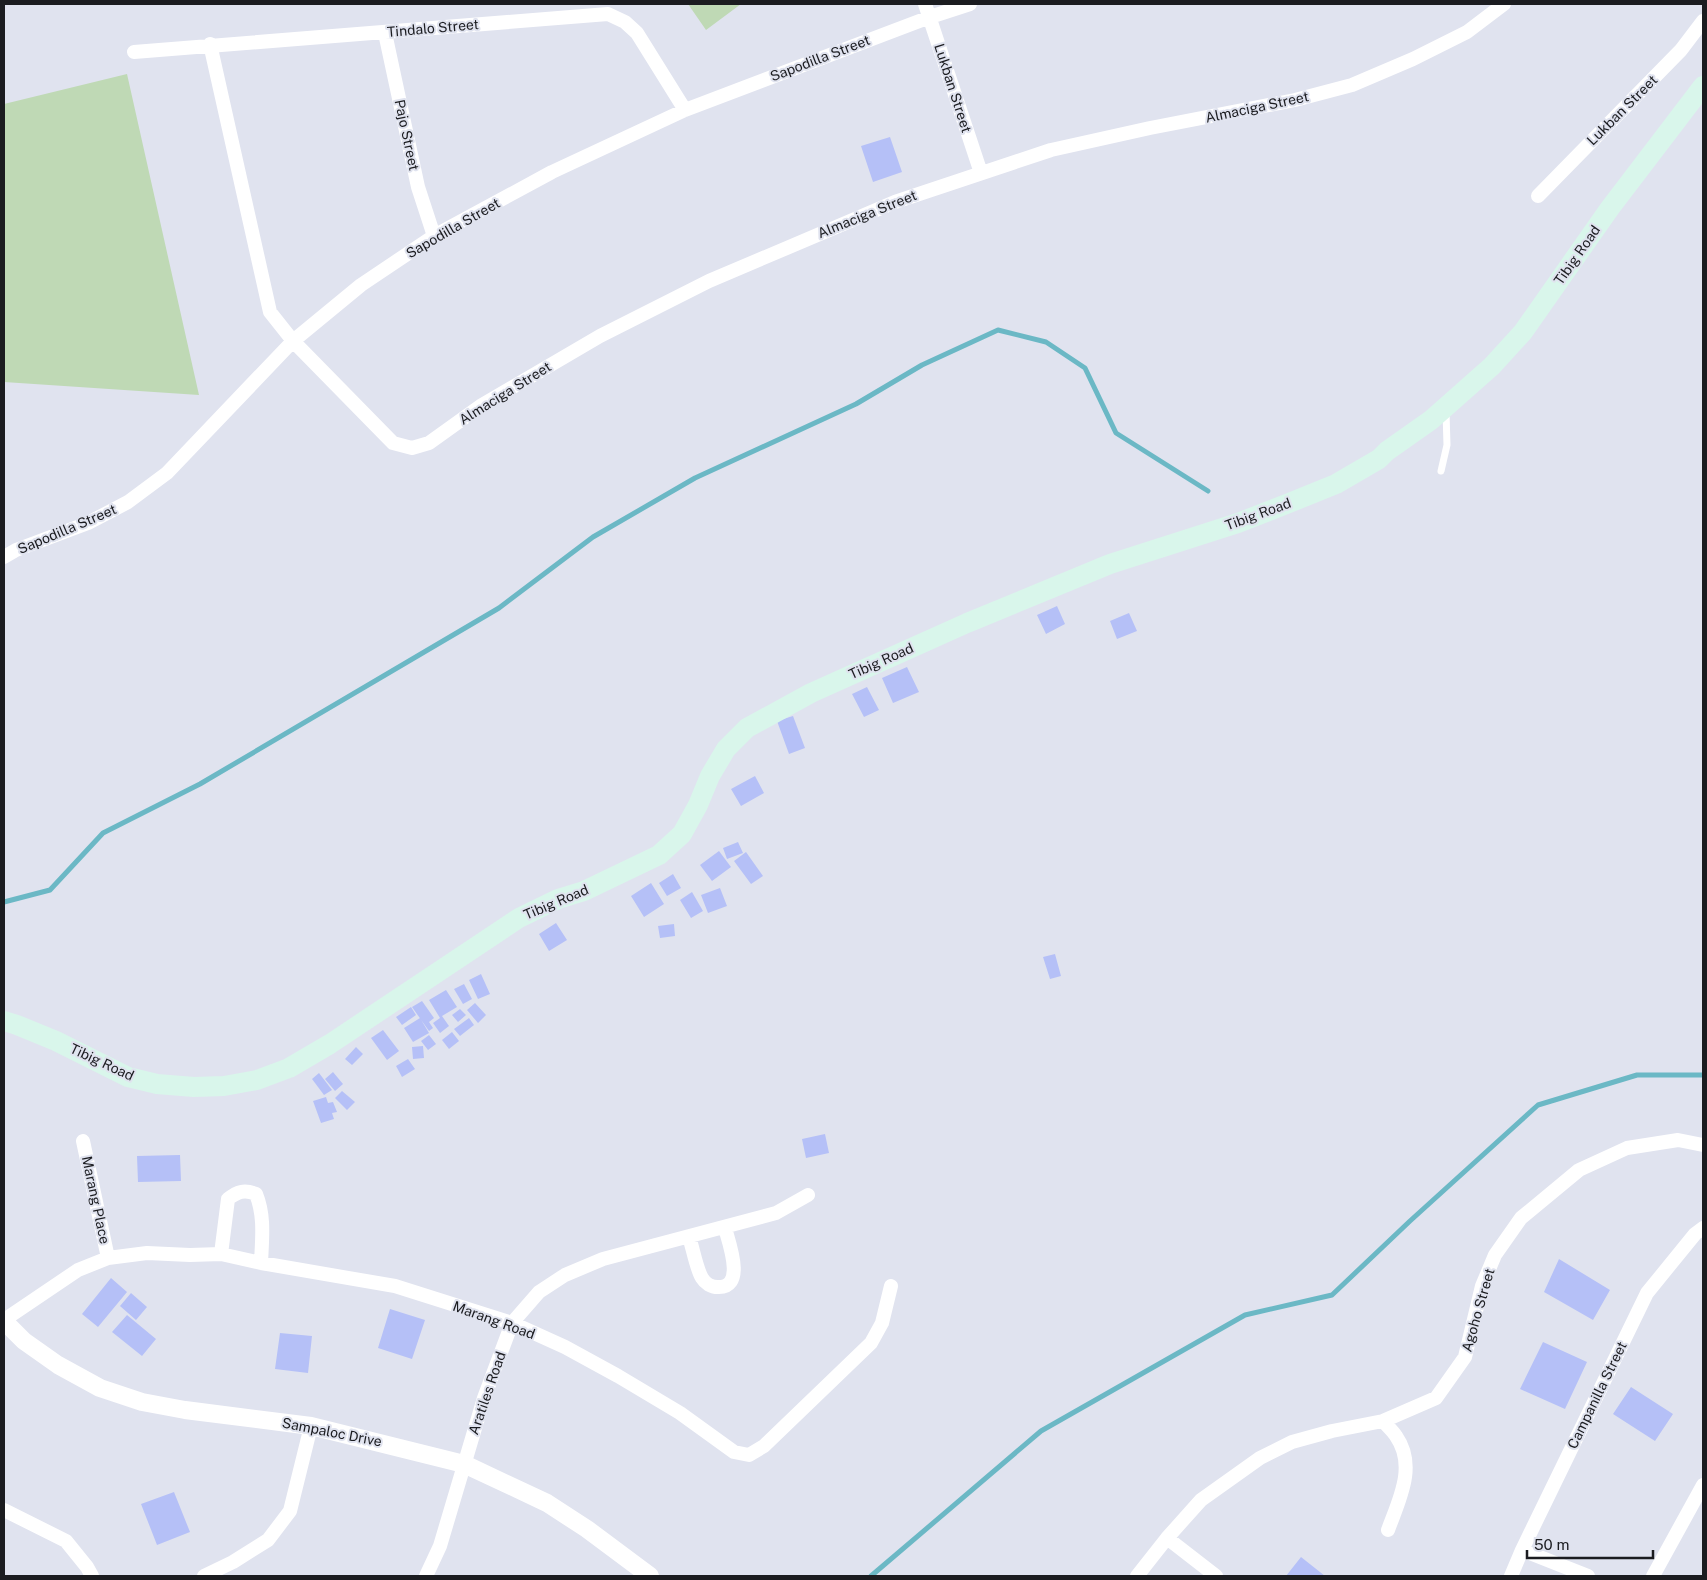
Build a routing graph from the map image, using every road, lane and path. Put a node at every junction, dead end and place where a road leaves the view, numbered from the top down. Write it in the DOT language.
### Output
graph roads {
  1 [pos="925,4"];
  2 [pos="970,4"];
  3 [pos="1504,4"];
  4 [pos="930,17"];
  5 [pos="1703,21"];
  6 [pos="385,32"];
  7 [pos="210,44"];
  8 [pos="134,52"];
  9 [pos="1703,86"];
  10 [pos="685,110"];
  11 [pos="981,173"];
  12 [pos="1538,196"];
  13 [pos="434,236"];
  14 [pos="293,341"];
  15 [pos="1446,407"];
  16 [pos="1441,471"];
  17 [pos="4,557"];
  18 [pos="4,1021"];
  19 [pos="83,1141"];
  20 [pos="1703,1145"];
  21 [pos="808,1195"];
  22 [pos="725,1228"];
  23 [pos="1703,1228"];
  24 [pos="689,1237"];
  25 [pos="221,1254"];
  26 [pos="108,1258"];
  27 [pos="261,1263"];
  28 [pos="891,1286"];
  29 [pos="4,1320"];
  30 [pos="512,1323"];
  31 [pos="1383,1421"];
  32 [pos="311,1426"];
  33 [pos="464,1464"];
  34 [pos="1703,1485"];
  35 [pos="4,1510"];
  36 [pos="1388,1530"];
  37 [pos="1167,1538"];
  38 [pos="1522,1550"];
  39 [pos="92,1576"];
  40 [pos="204,1576"];
  41 [pos="426,1576"];
  42 [pos="650,1576"];
  43 [pos="1137,1576"];
  44 [pos="1216,1576"];
  45 [pos="1512,1576"];
  46 [pos="1588,1576"];
  47 [pos="1653,1576"];
  1 -- 4 [label="street, Lukban Street"];
  2 -- 4 [label="street, Sapodilla Street"];
  3 -- 11 [label="street, Almaciga Street"];
  4 -- 10 [label="street, Sapodilla Street"];
  4 -- 11 [label="street, Lukban Street"];
  5 -- 12 [label="street, Lukban Street"];
  6 -- 7 [label="street, Tindalo Street"];
  6 -- 10 [label="street, Tindalo Street"];
  6 -- 13 [label="street, Pajo Street"];
  7 -- 8 [label="street, Tindalo Street"];
  7 -- 14 [label="street, Almaciga Street"];
  9 -- 15 [label="main road, Tibig Road"];
  10 -- 13 [label="street, Sapodilla Street"];
  11 -- 14 [label="street, Almaciga Street"];
  13 -- 14 [label="street, Sapodilla Street"];
  14 -- 17 [label="street, Sapodilla Street"];
  15 -- 16 [label="lane"];
  15 -- 18 [label="main road, Tibig Road"];
  19 -- 26 [label="street, Marang Place"];
  20 -- 31 [label="street, Agoho Street"];
  21 -- 22 [label="street, Aratiles Road"];
  22 -- 24 [label="street, Aratiles Road"];
  22 -- 24 [label="street"];
  23 -- 38 [label="street, Campanilla Street"];
  24 -- 30 [label="street, Aratiles Road"];
  25 -- 26 [label="street, Marang Road"];
  25 -- 27 [label="street, Marang Road"];
  25 -- 27 [label="street"];
  26 -- 29 [label="street, Marang Road"];
  27 -- 30 [label="street, Marang Road"];
  28 -- 30 [label="street, Marang Road"];
  29 -- 32 [label="street, Sampaloc Drive"];
  30 -- 33 [label="street, Aratiles Road"];
  31 -- 36 [label="street"];
  31 -- 37 [label="street, Agoho Street"];
  32 -- 33 [label="street, Sampaloc Drive"];
  32 -- 40 [label="street"];
  33 -- 41 [label="street, Aratiles Road"];
  33 -- 42 [label="street, Sampaloc Drive"];
  34 -- 47 [label="street"];
  35 -- 39 [label="street"];
  37 -- 43 [label="street, Agoho Street"];
  37 -- 44 [label="street"];
  38 -- 45 [label="street, Campanilla Street"];
  38 -- 46 [label="street"];
}
